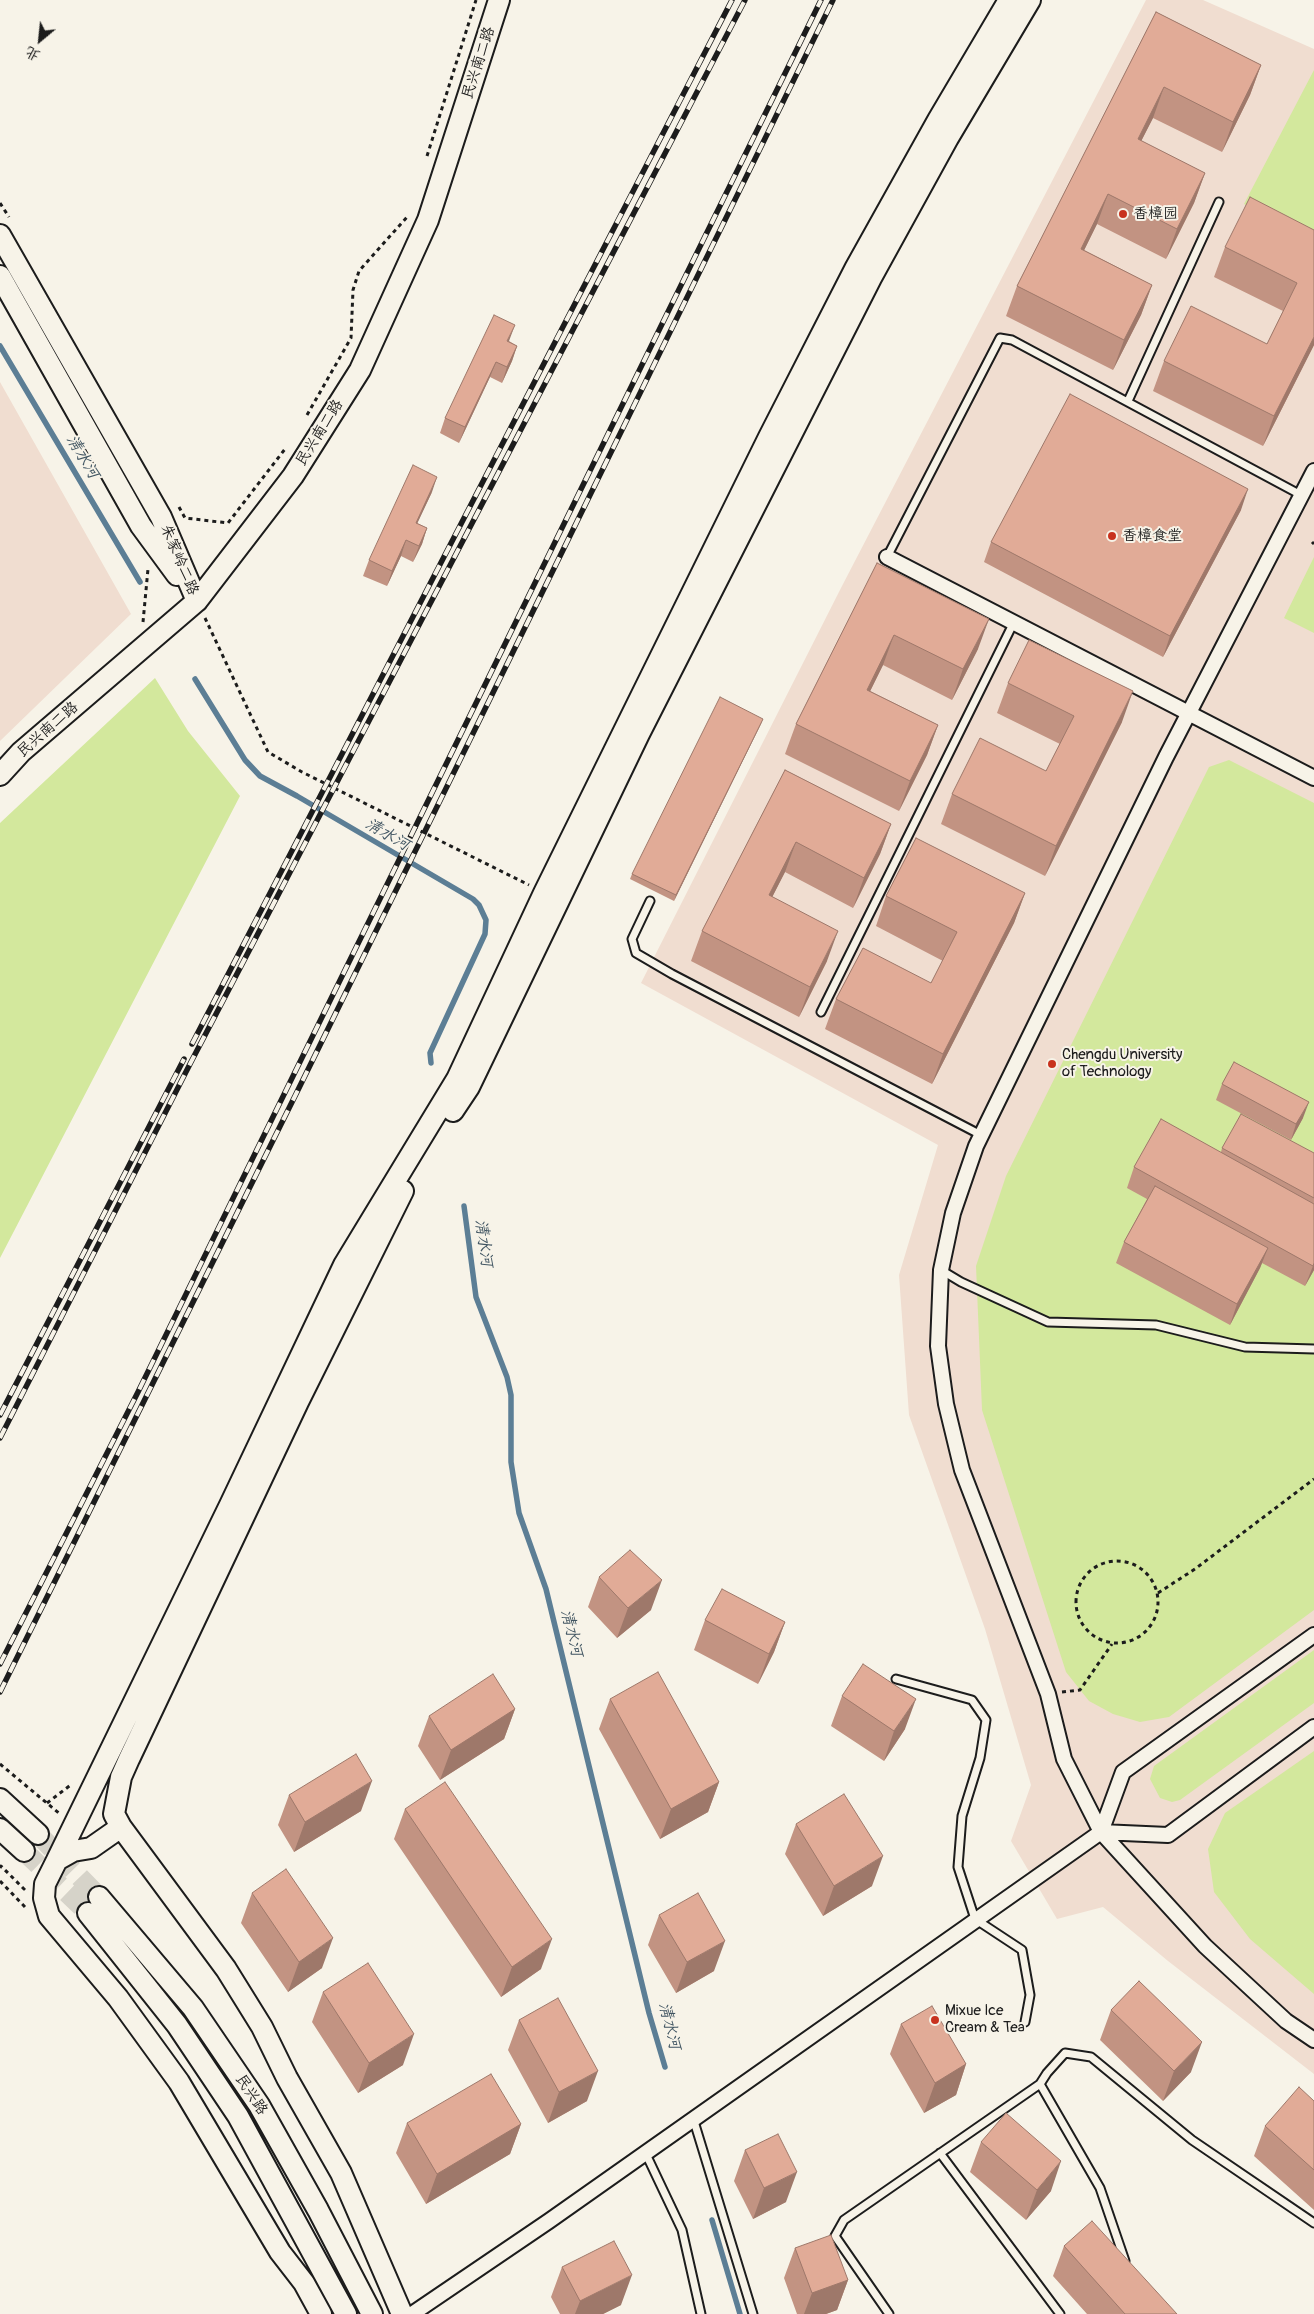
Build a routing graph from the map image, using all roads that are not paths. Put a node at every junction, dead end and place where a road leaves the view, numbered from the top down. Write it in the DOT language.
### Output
graph roads {
  1 [pos="499,0"];
  2 [pos="1009,0"];
  3 [pos="1030,0"];
  4 [pos="1220,202"];
  5 [pos="1,238"];
  6 [pos="0,276"];
  7 [pos="1128,401"];
  8 [pos="1314,471"];
  9 [pos="1301,495"];
  10 [pos="887,557"];
  11 [pos="197,601"];
  12 [pos="1014,622"];
  13 [pos="1190,712"];
  14 [pos="0,775"];
  15 [pos="1314,778"];
  16 [pos="650,901"];
  17 [pos="821,1012"];
  18 [pos="981,1135"];
  19 [pos="941,1270"];
  20 [pos="1314,1349"];
  21 [pos="1314,1636"];
  22 [pos="896,1679"];
  23 [pos="1314,1727"];
  24 [pos="0,1799"];
  25 [pos="121,1828"];
  26 [pos="0,1829"];
  27 [pos="1100,1832"];
  28 [pos="38,1834"];
  29 [pos="24,1851"];
  30 [pos="57,1860"];
  31 [pos="975,1920"];
  32 [pos="1026,2022"];
  33 [pos="1314,2040"];
  34 [pos="1040,2084"];
  35 [pos="693,2117"];
  36 [pos="645,2152"];
  37 [pos="940,2154"];
  38 [pos="1314,2223"];
  39 [pos="381,2262"];
  40 [pos="1130,2267"];
  41 [pos="304,2283"];
  42 [pos="321,2314"];
  43 [pos="334,2314"];
  44 [pos="346,2314"];
  45 [pos="372,2314"];
  46 [pos="383,2314"];
  47 [pos="402,2314"];
  48 [pos="412,2314"];
  49 [pos="701,2314"];
  50 [pos="754,2314"];
  51 [pos="889,2314"];
  52 [pos="1060,2314"];
  1 -- 11 [label="street, 民兴南二路"];
  2 -- 30 [label="street"];
  3 -- 25 [label="street"];
  4 -- 7 [label="lane"];
  5 -- 11 [label="street, 朱家岭二路"];
  6 -- 11 [label="street, 朱家岭二路"];
  7 -- 9 [label="lane"];
  7 -- 10 [label="lane"];
  8 -- 9 [label="street"];
  9 -- 13 [label="street"];
  10 -- 12 [label="street"];
  11 -- 14 [label="street, 民兴南二路"];
  12 -- 13 [label="street"];
  12 -- 17 [label="lane"];
  13 -- 15 [label="street"];
  13 -- 18 [label="street"];
  16 -- 18 [label="lane"];
  18 -- 19 [label="street"];
  19 -- 20 [label="lane"];
  19 -- 27 [label="street"];
  21 -- 27 [label="street"];
  22 -- 31 [label="lane"];
  23 -- 27 [label="street"];
  24 -- 28 [label="street"];
  25 -- 30 [label="street"];
  25 -- 39 [label="street"];
  26 -- 29 [label="street"];
  27 -- 31 [label="street"];
  27 -- 33 [label="street"];
  30 -- 41 [label="street"];
  31 -- 32 [label="lane"];
  31 -- 35 [label="street"];
  34 -- 37 [label="lane"];
  34 -- 38 [label="lane"];
  34 -- 40 [label="lane"];
  35 -- 36 [label="street"];
  35 -- 50 [label="lane"];
  36 -- 48 [label="street"];
  36 -- 49 [label="lane"];
  37 -- 51 [label="lane"];
  37 -- 52 [label="lane"];
  39 -- 46 [label="street"];
  39 -- 47 [label="street"];
  41 -- 42 [label="street"];
  41 -- 43 [label="street"];
  44 -- 45 [label="street, 民兴路"];
}
